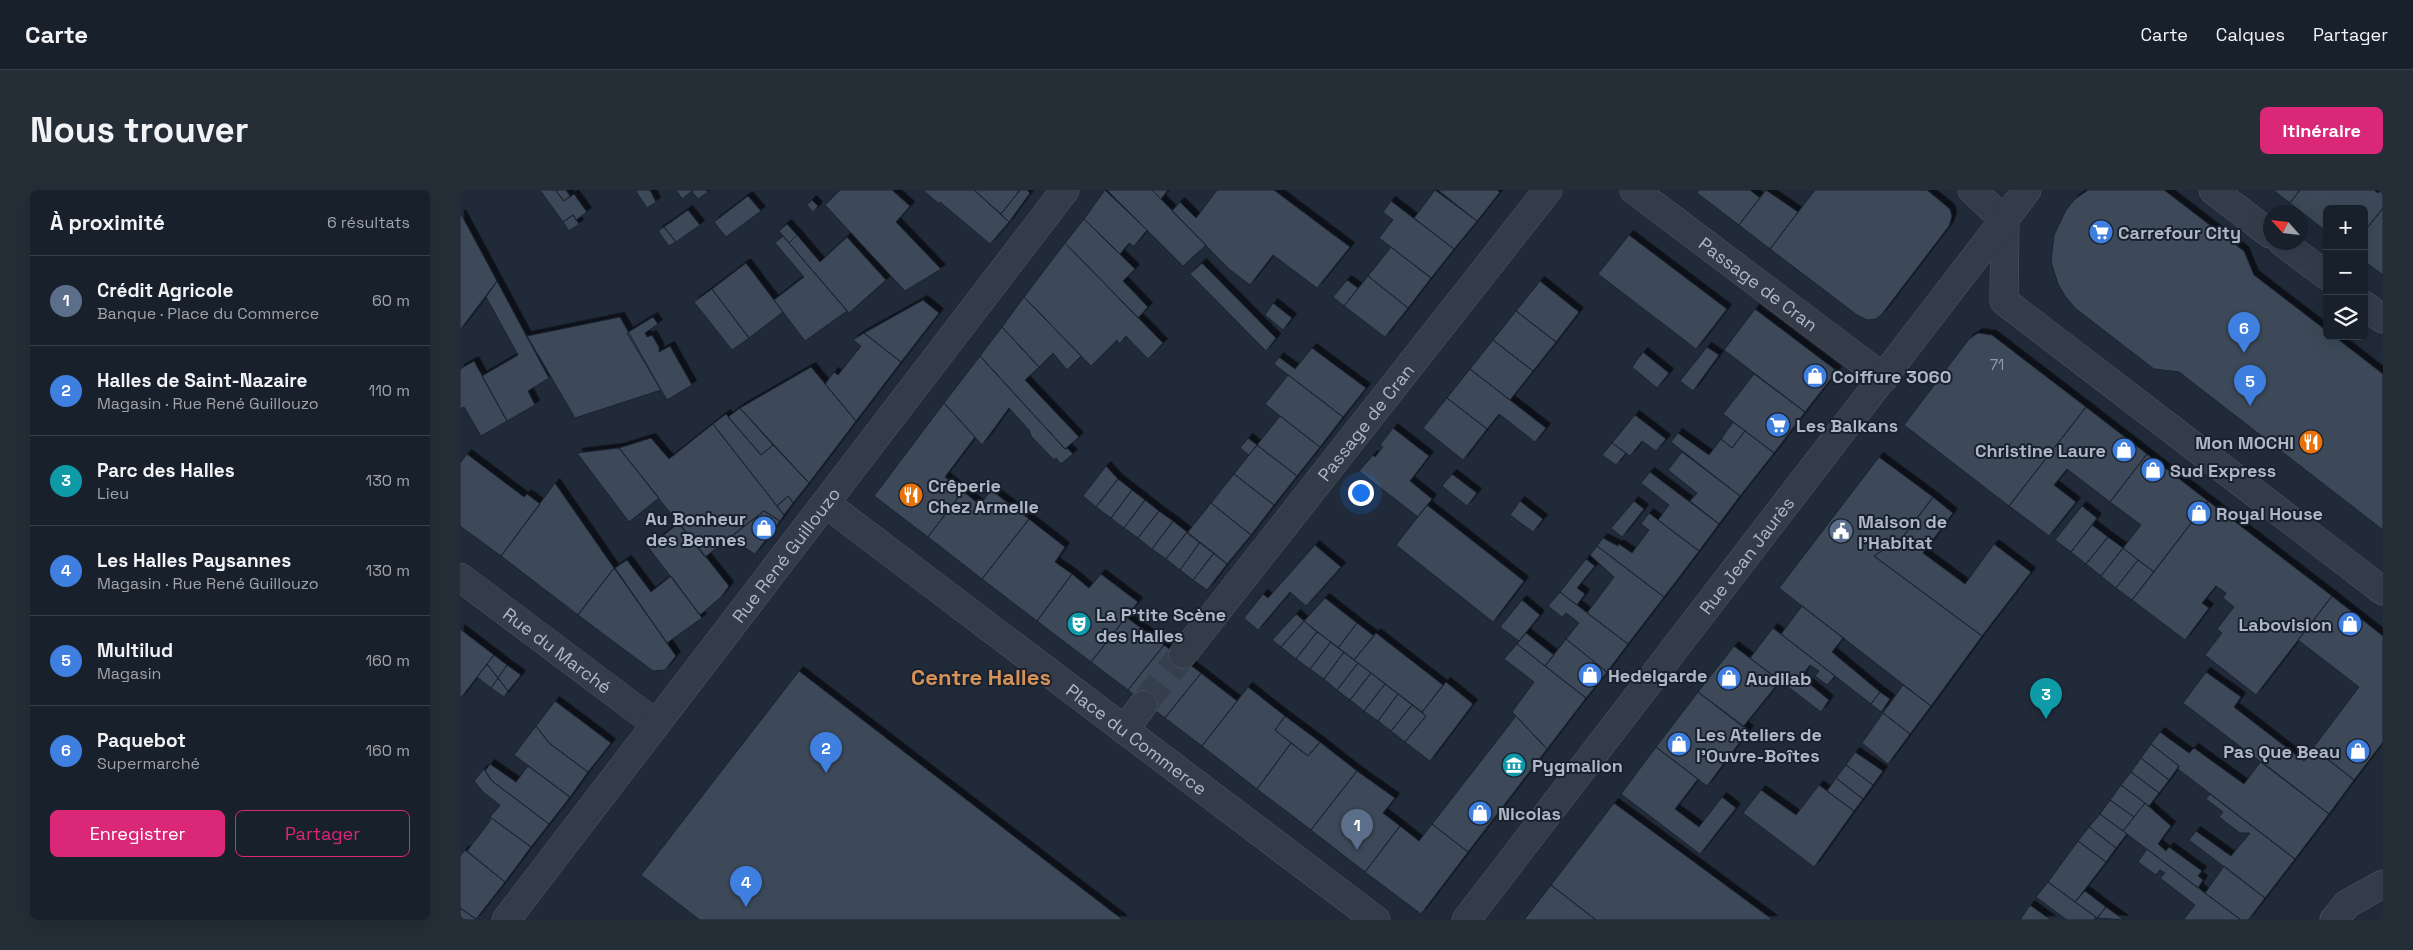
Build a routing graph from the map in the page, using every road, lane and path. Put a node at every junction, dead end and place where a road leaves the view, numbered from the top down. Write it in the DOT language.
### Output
graph roads {
  1 [pos="1066,190"];
  2 [pos="1548,190"];
  3 [pos="1634,190"];
  4 [pos="1972,190"];
  5 [pos="2027,190"];
  6 [pos="2213,190"];
  7 [pos="2005,221"];
  8 [pos="2263,229"];
  9 [pos="2293,250"];
  10 [pos="2323,273"];
  11 [pos="2368,308"];
  12 [pos="2383,319"];
  13 [pos="1884,378"];
  14 [pos="825,503"];
  15 [pos="460,577"];
  16 [pos="2383,591"];
  17 [pos="1183,654"];
  18 [pos="1144,705"];
  19 [pos="656,724"];
  20 [pos="1124,730"];
  21 [pos="2383,884"];
  22 [pos="517,916"];
  23 [pos="1376,920"];
  24 [pos="1466,920"];
  25 [pos="2334,920"];
  1 -- 14 [label="street, Rue René Guillouzo"];
  2 -- 17 [label="street, Passage de Cran"];
  3 -- 13 [label="street, Passage de Cran"];
  4 -- 7 [label="street"];
  5 -- 7 [label="street, Rue Jean Jaurès"];
  6 -- 8 [label="street"];
  7 -- 13 [label="street, Rue Jean Jaurès"];
  7 -- 16 [label="street"];
  9 -- 10 [label="street"];
  11 -- 12 [label="street"];
  13 -- 24 [label="street, Rue Jean Jaurès"];
  14 -- 19 [label="street, Rue René Guillouzo"];
  14 -- 20 [label="street, Place du Commerce"];
  15 -- 19 [label="street, Rue du Marché"];
  18 -- 20 [label="street"];
  19 -- 22 [label="street, Rue René Guillouzo"];
  20 -- 23 [label="street, Place du Commerce"];
  21 -- 25 [label="street"];
}
